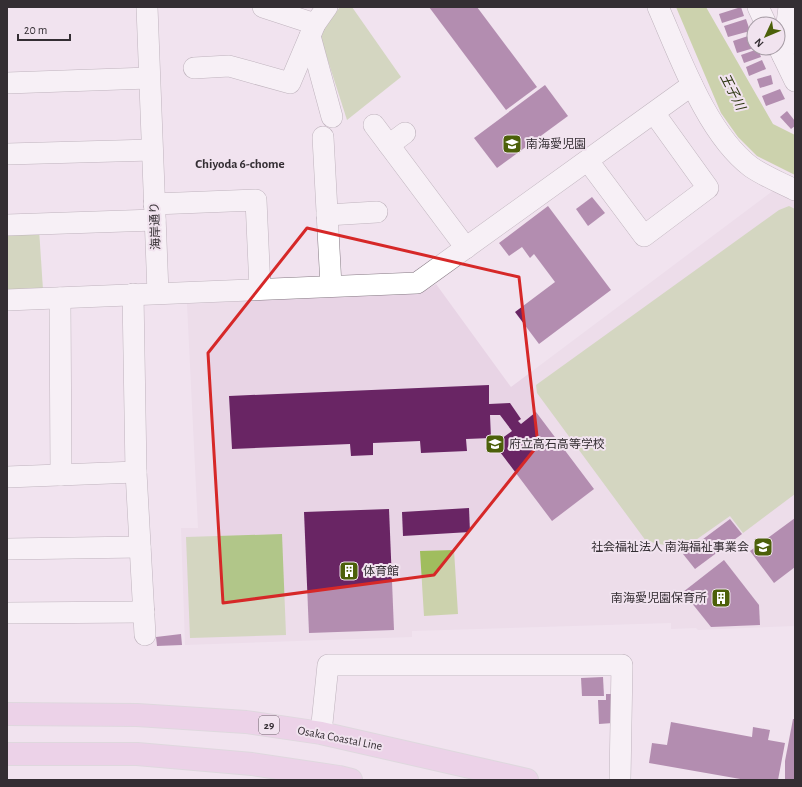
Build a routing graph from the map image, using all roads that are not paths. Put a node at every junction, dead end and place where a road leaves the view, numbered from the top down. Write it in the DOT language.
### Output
graph roads {
  1 [pos="147,7"];
  2 [pos="263,7"];
  3 [pos="327,7"];
  4 [pos="658,7"];
  5 [pos="789,7"];
  6 [pos="786,22"];
  7 [pos="312,30"];
  8 [pos="782,56"];
  9 [pos="194,68"];
  10 [pos="149,78"];
  11 [pos="795,81"];
  12 [pos="7,83"];
  13 [pos="692,85"];
  14 [pos="654,113"];
  15 [pos="332,116"];
  16 [pos="374,125"];
  17 [pos="323,137"];
  18 [pos="152,150"];
  19 [pos="7,154"];
  20 [pos="588,161"];
  21 [pos="795,190"];
  22 [pos="155,212"];
  23 [pos="377,212"];
  24 [pos="327,215"];
  25 [pos="7,225"];
  26 [pos="466,248"];
  27 [pos="331,286"];
  28 [pos="260,289"];
  29 [pos="158,293"];
  30 [pos="133,294"];
  31 [pos="60,298"];
  32 [pos="7,300"];
  33 [pos="136,472"];
  34 [pos="61,475"];
  35 [pos="7,477"];
  36 [pos="140,547"];
  37 [pos="7,549"];
  38 [pos="144,612"];
  39 [pos="7,613"];
  40 [pos="145,635"];
  41 [pos="7,714"];
  42 [pos="321,733"];
  43 [pos="7,754"];
  44 [pos="352,780"];
  45 [pos="527,780"];
  46 [pos="620,780"];
  1 -- 10 [label="street, 海岸通り"];
  2 -- 7 [label="street"];
  3 -- 7 [label="street"];
  4 -- 13 [label="street"];
  5 -- 6 [label="street"];
  7 -- 9 [label="street"];
  7 -- 15 [label="street"];
  8 -- 11 [label="street"];
  10 -- 12 [label="street"];
  10 -- 18 [label="street, 海岸通り"];
  13 -- 14 [label="street"];
  13 -- 21 [label="street"];
  14 -- 20 [label="street"];
  14 -- 20 [label="street"];
  16 -- 26 [label="street"];
  17 -- 24 [label="street"];
  18 -- 19 [label="street"];
  18 -- 22 [label="street, 海岸通り"];
  20 -- 26 [label="street"];
  22 -- 25 [label="street"];
  22 -- 28 [label="street"];
  22 -- 29 [label="street, 海岸通り"];
  23 -- 24 [label="street"];
  24 -- 27 [label="street"];
  26 -- 27 [label="street"];
  27 -- 28 [label="street"];
  28 -- 29 [label="street"];
  29 -- 30 [label="street"];
  30 -- 31 [label="street"];
  30 -- 33 [label="street"];
  31 -- 32 [label="street"];
  31 -- 34 [label="street"];
  33 -- 34 [label="street"];
  33 -- 36 [label="street"];
  34 -- 35 [label="street"];
  36 -- 37 [label="street"];
  36 -- 38 [label="street"];
  38 -- 39 [label="street"];
  38 -- 40 [label="street"];
  41 -- 42 [label="main road, Osaka Coastal Line / 29"];
  42 -- 45 [label="main road, Osaka Coastal Line / 29"];
  42 -- 46 [label="street"];
  43 -- 44 [label="main road"];
}
